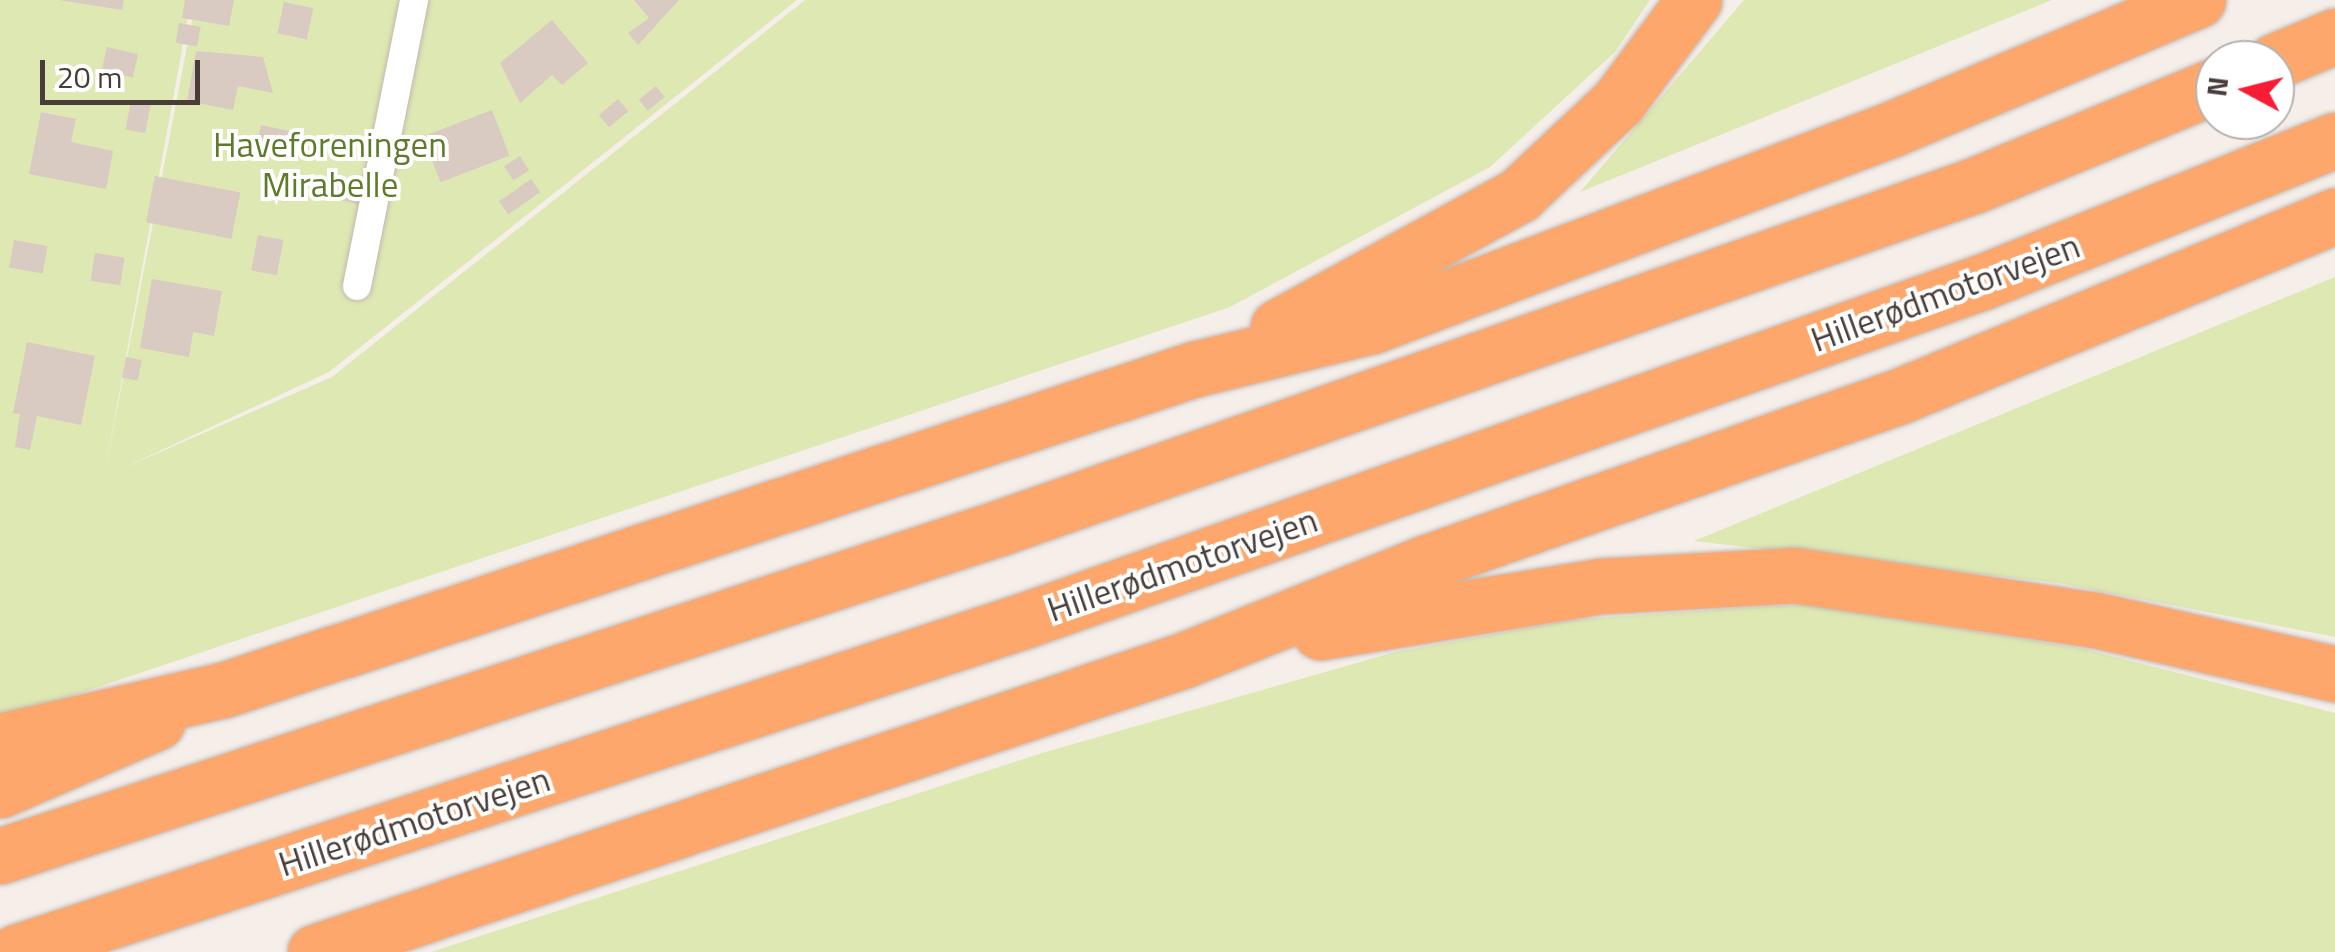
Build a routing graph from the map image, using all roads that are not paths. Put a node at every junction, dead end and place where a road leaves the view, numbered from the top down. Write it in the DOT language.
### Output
graph roads {
  1 [pos="414,0"];
  2 [pos="1694,0"];
  3 [pos="2198,0"];
  4 [pos="2335,36"];
  5 [pos="2295,53"];
  6 [pos="2195,94"];
  7 [pos="2335,140"];
  8 [pos="2335,216"];
  9 [pos="357,286"];
  10 [pos="1195,370"];
  11 [pos="1184,660"];
  12 [pos="2335,674"];
  13 [pos="222,690"];
  14 [pos="0,741"];
  15 [pos="0,790"];
  16 [pos="0,856"];
  17 [pos="16,952"];
  18 [pos="315,952"];
  1 -- 9 [label="lane"];
  2 -- 10 [label="highway"];
  3 -- 10 [label="highway"];
  4 -- 5 [label="highway"];
  6 -- 16 [label="highway"];
  7 -- 17 [label="highway, Hillerødmotorvejen"];
  8 -- 11 [label="highway"];
  10 -- 13 [label="highway"];
  11 -- 12 [label="highway"];
  11 -- 18 [label="highway"];
  13 -- 14 [label="highway"];
  13 -- 15 [label="highway"];
}
